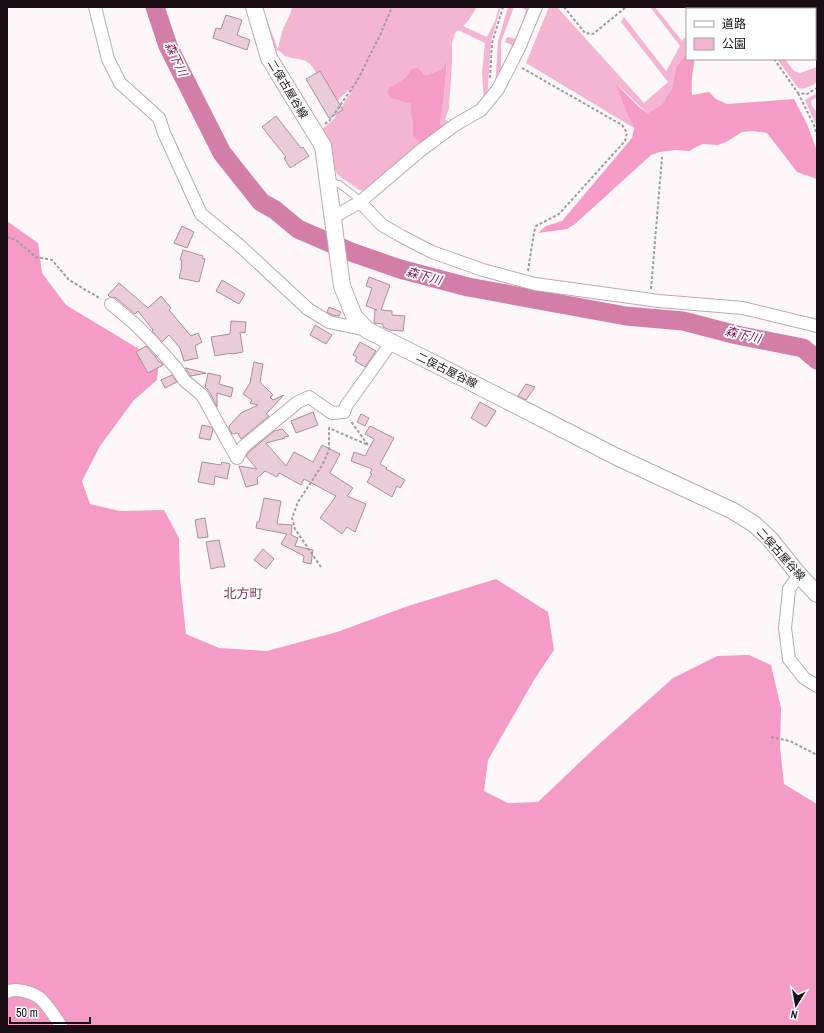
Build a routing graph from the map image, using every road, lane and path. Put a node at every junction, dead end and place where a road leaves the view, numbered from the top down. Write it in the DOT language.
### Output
graph roads {
  1 [pos="95,7"];
  2 [pos="254,7"];
  3 [pos="392,7"];
  4 [pos="503,7"];
  5 [pos="536,7"];
  6 [pos="564,7"];
  7 [pos="626,7"];
  8 [pos="775,60"];
  9 [pos="512,62"];
  10 [pos="817,88"];
  11 [pos="798,92"];
  12 [pos="492,97"];
  13 [pos="314,132"];
  14 [pos="817,136"];
  15 [pos="662,157"];
  16 [pos="327,182"];
  17 [pos="360,202"];
  18 [pos="332,218"];
  19 [pos="7,237"];
  20 [pos="526,281"];
  21 [pos="650,300"];
  22 [pos="111,304"];
  23 [pos="817,326"];
  24 [pos="367,330"];
  25 [pos="391,343"];
  26 [pos="344,412"];
  27 [pos="322,567"];
  28 [pos="799,575"];
  29 [pos="817,594"];
  30 [pos="817,686"];
  31 [pos="771,737"];
  32 [pos="817,755"];
  33 [pos="7,992"];
  34 [pos="61,1026"];
  1 -- 24 [label="street"];
  2 -- 13 [label="main road, 二俣古屋谷線"];
  3 -- 13 [label="path"];
  4 -- 12 [label="path"];
  5 -- 9 [label="street"];
  6 -- 7 [label="path"];
  8 -- 11 [label="path"];
  9 -- 12 [label="street"];
  9 -- 20 [label="path"];
  10 -- 11 [label="path"];
  11 -- 14 [label="path"];
  12 -- 17 [label="street"];
  13 -- 16 [label="main road, 二俣古屋谷線"];
  15 -- 21 [label="path"];
  16 -- 17 [label="lane"];
  16 -- 18 [label="main road, 二俣古屋谷線"];
  17 -- 18 [label="street"];
  17 -- 20 [label="street"];
  18 -- 24 [label="main road, 二俣古屋谷線"];
  19 -- 22 [label="path"];
  20 -- 21 [label="street"];
  21 -- 23 [label="street"];
  22 -- 26 [label="street"];
  24 -- 25 [label="main road, 二俣古屋谷線"];
  25 -- 26 [label="street"];
  25 -- 28 [label="main road, 二俣古屋谷線"];
  26 -- 27 [label="path"];
  28 -- 29 [label="main road, 二俣古屋谷線"];
  28 -- 30 [label="street"];
  31 -- 32 [label="path"];
  33 -- 34 [label="street"];
}
